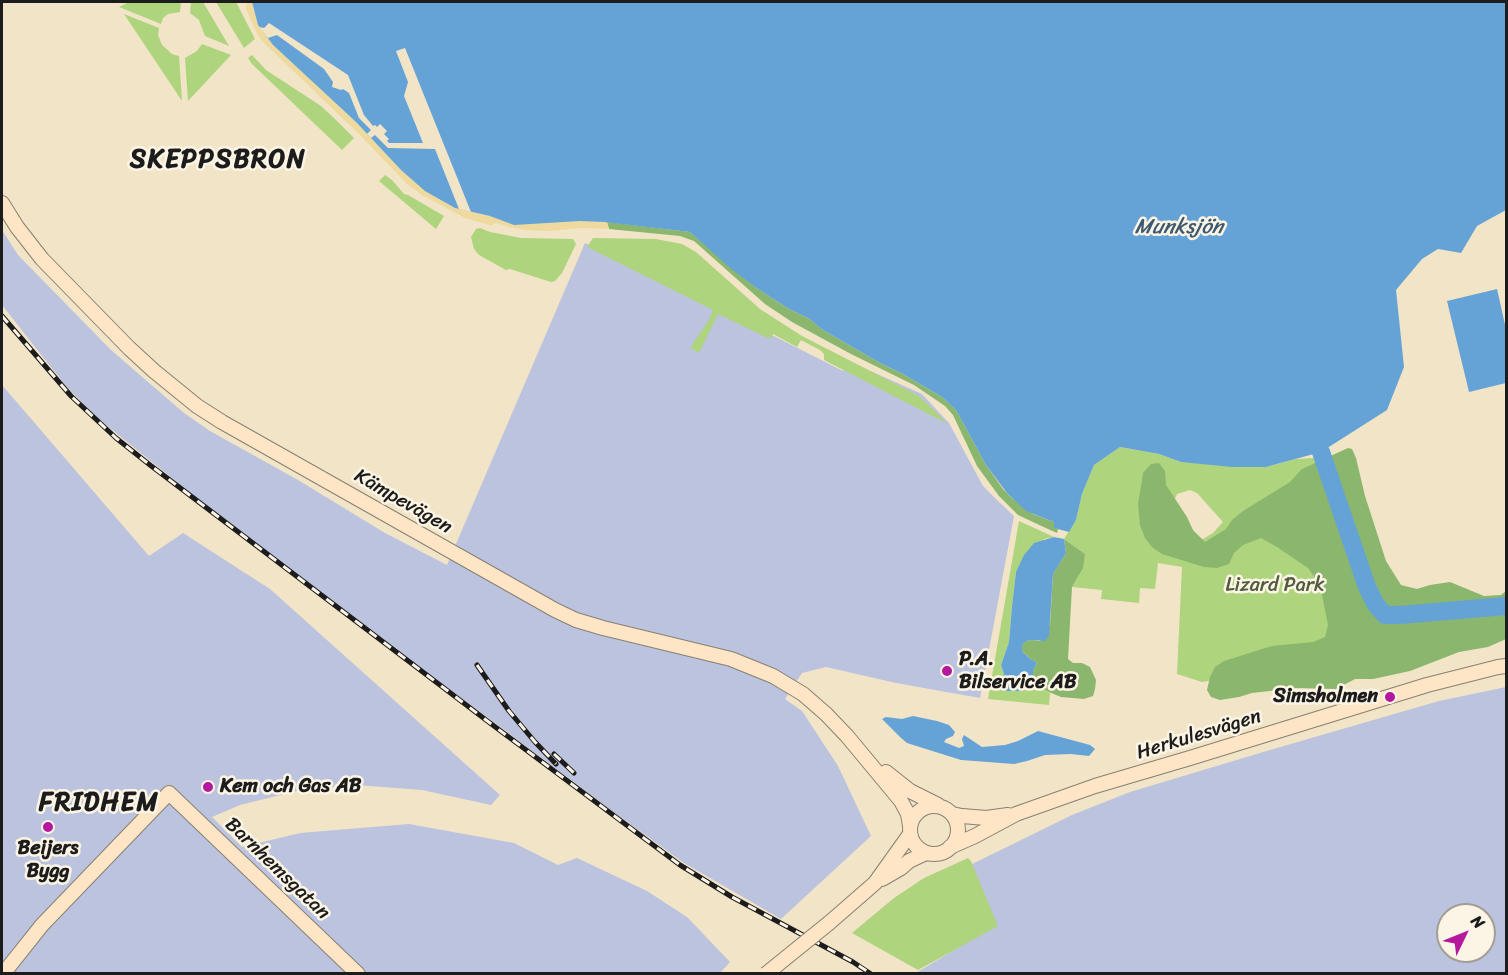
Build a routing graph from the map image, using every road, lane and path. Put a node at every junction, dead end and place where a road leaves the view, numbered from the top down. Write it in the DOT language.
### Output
graph roads {
  1 [pos="2,203"];
  2 [pos="1504,664"];
  3 [pos="847,736"];
  4 [pos="939,806"];
  5 [pos="952,814"];
  6 [pos="1016,814"];
  7 [pos="910,830"];
  8 [pos="950,847"];
  9 [pos="927,853"];
  10 [pos="875,883"];
  11 [pos="3,974"];
  12 [pos="358,974"];
  13 [pos="766,974"];
  1 -- 3 [label="main road, Kämpevägen"];
  2 -- 6 [label="main road, Herkulesvägen"];
  3 -- 4 [label="main road, Kämpevägen"];
  3 -- 7 [label="main road, Kämpevägen"];
  4 -- 5 [label="main road"];
  4 -- 7 [label="main road"];
  5 -- 6 [label="main road, Herkulesvägen"];
  5 -- 8 [label="main road"];
  6 -- 8 [label="main road, Herkulesvägen"];
  7 -- 9 [label="main road"];
  7 -- 10 [label="main road"];
  8 -- 9 [label="main road"];
  9 -- 10 [label="main road"];
  10 -- 13 [label="main road, bridge"];
  11 -- 12 [label="main road, Barnhemsgatan"];
}
